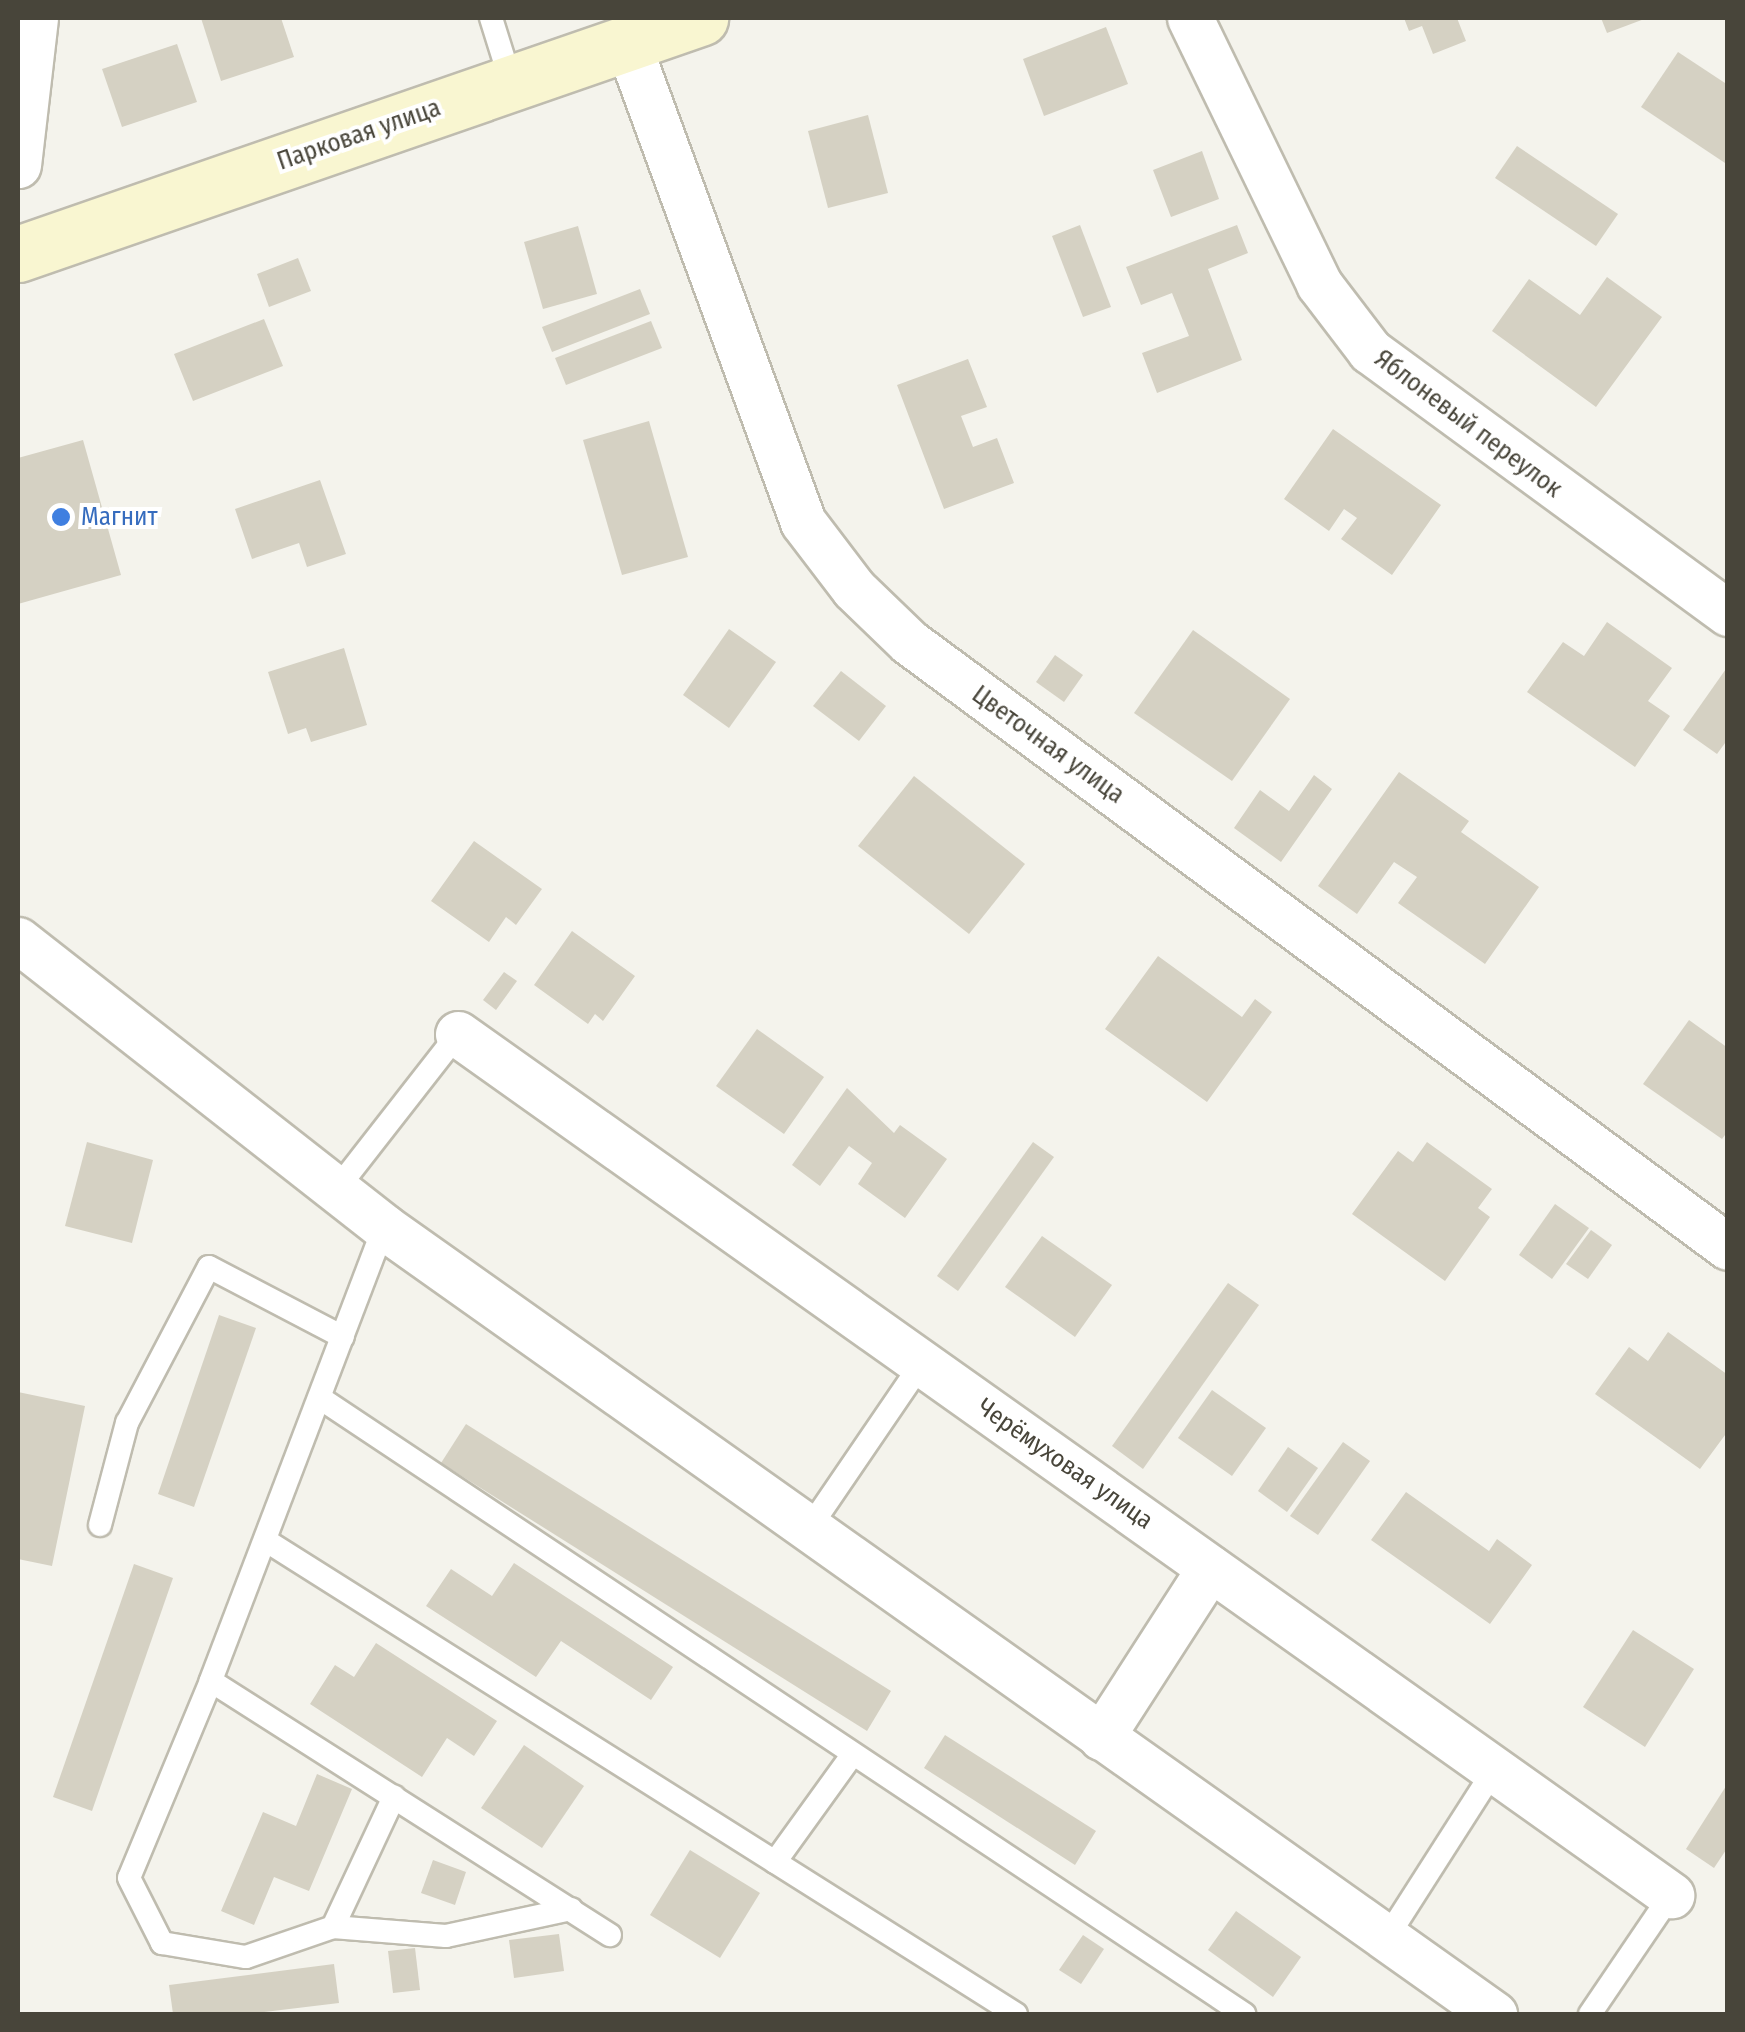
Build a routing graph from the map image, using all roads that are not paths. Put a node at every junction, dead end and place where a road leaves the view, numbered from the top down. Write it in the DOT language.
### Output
graph roads {
  1 [pos="35,18"];
  2 [pos="491,18"];
  3 [pos="700,18"];
  4 [pos="1190,18"];
  5 [pos="627,42"];
  6 [pos="511,82"];
  7 [pos="18,165"];
  8 [pos="18,254"];
  9 [pos="1728,613"];
  10 [pos="18,940"];
  11 [pos="458,1034"];
  12 [pos="336,1190"];
  13 [pos="384,1227"];
  14 [pos="1728,1247"];
  15 [pos="342,1337"];
  16 [pos="922,1363"];
  17 [pos="320,1398"];
  18 [pos="100,1525"];
  19 [pos="808,1530"];
  20 [pos="265,1540"];
  21 [pos="1210,1568"];
  22 [pos="211,1681"];
  23 [pos="1100,1737"];
  24 [pos="853,1754"];
  25 [pos="1494,1770"];
  26 [pos="394,1797"];
  27 [pos="775,1862"];
  28 [pos="1670,1896"];
  29 [pos="571,1910"];
  30 [pos="333,1927"];
  31 [pos="610,1935"];
  32 [pos="1386,1939"];
  33 [pos="1016,2014"];
  34 [pos="1244,2014"];
  35 [pos="1494,2014"];
  36 [pos="1590,2014"];
  1 -- 7 [label="street"];
  2 -- 6 [label="lane"];
  3 -- 5 [label="street, Парковая улица"];
  4 -- 9 [label="street, Яблоневый переулок"];
  5 -- 6 [label="street, Парковая улица"];
  5 -- 14 [label="street, Цветочная улица"];
  6 -- 8 [label="street, Парковая улица"];
  10 -- 12 [label="street"];
  11 -- 12 [label="lane"];
  11 -- 16 [label="street, Черёмуховая улица"];
  12 -- 13 [label="street"];
  13 -- 15 [label="lane"];
  13 -- 19 [label="street"];
  15 -- 17 [label="lane"];
  15 -- 18 [label="lane"];
  16 -- 19 [label="lane"];
  16 -- 21 [label="street, Черёмуховая улица"];
  17 -- 20 [label="lane"];
  17 -- 24 [label="lane"];
  19 -- 23 [label="street"];
  20 -- 22 [label="lane"];
  20 -- 27 [label="lane"];
  21 -- 23 [label="street"];
  21 -- 25 [label="street, Черёмуховая улица"];
  22 -- 26 [label="lane"];
  22 -- 30 [label="lane"];
  23 -- 32 [label="street"];
  24 -- 27 [label="lane"];
  24 -- 34 [label="lane"];
  25 -- 28 [label="street, Черёмуховая улица"];
  25 -- 32 [label="lane"];
  26 -- 29 [label="lane"];
  26 -- 30 [label="lane"];
  27 -- 33 [label="lane"];
  28 -- 36 [label="lane"];
  29 -- 30 [label="lane"];
  29 -- 31 [label="lane"];
  32 -- 35 [label="street"];
}
